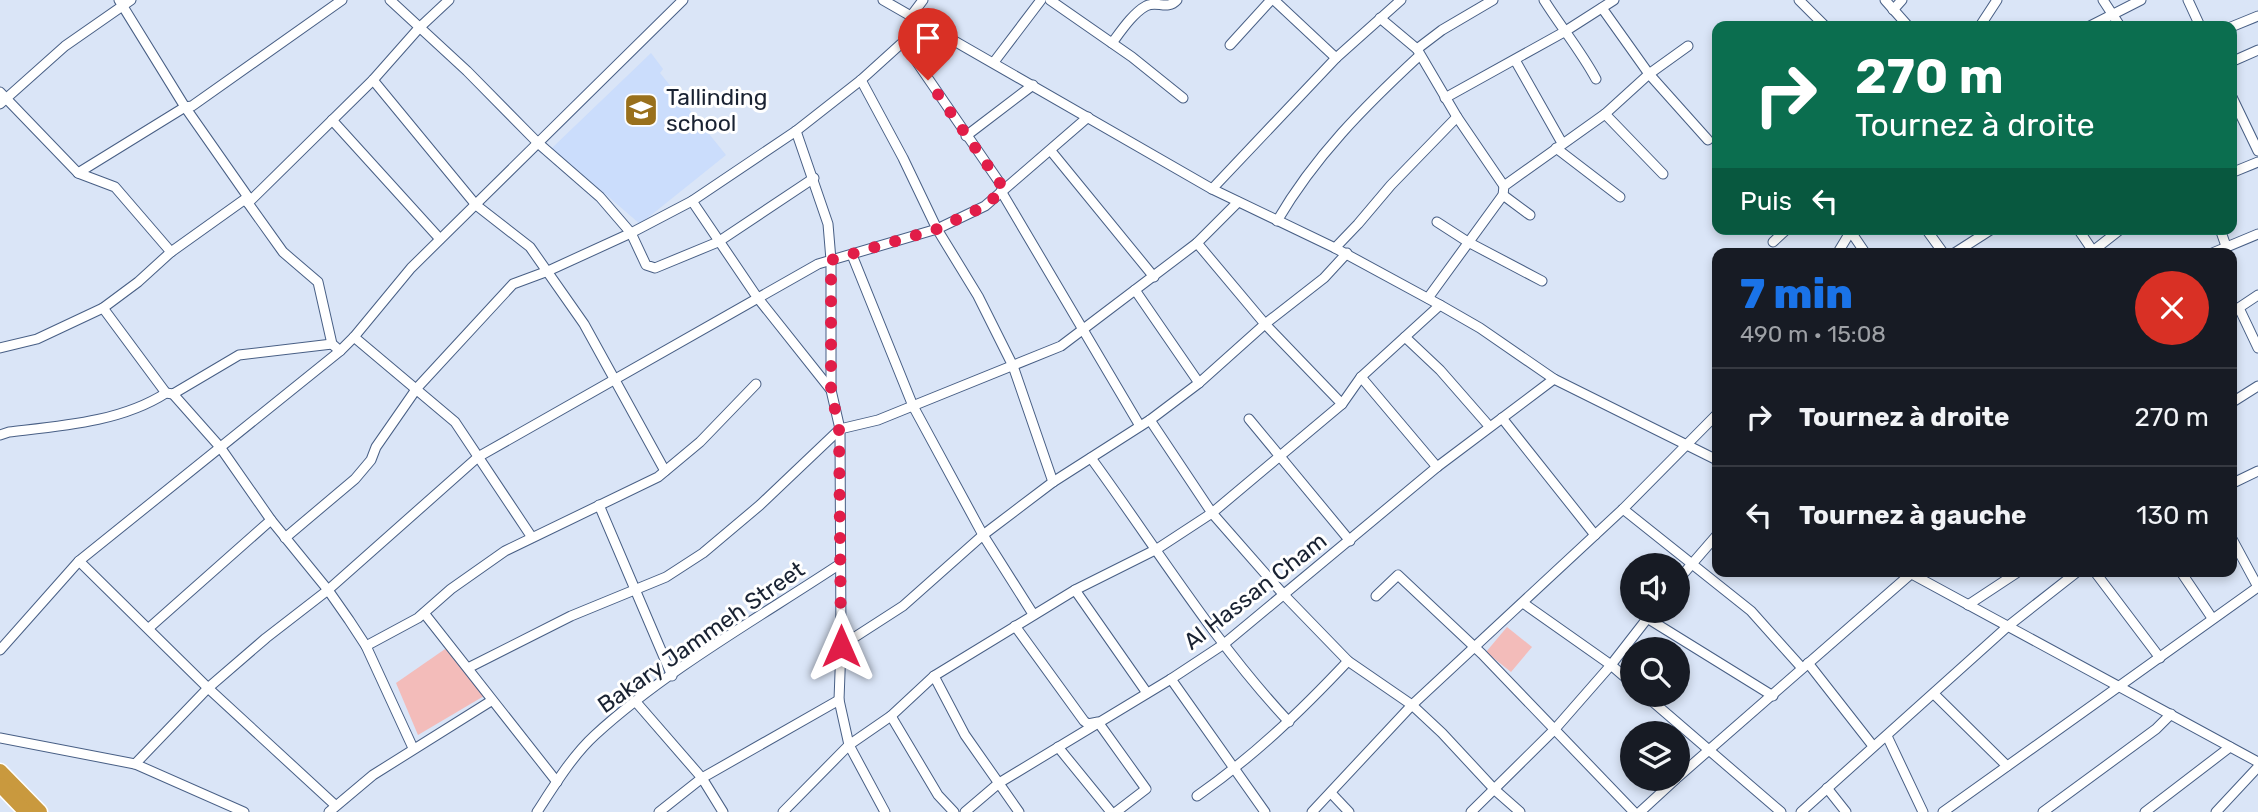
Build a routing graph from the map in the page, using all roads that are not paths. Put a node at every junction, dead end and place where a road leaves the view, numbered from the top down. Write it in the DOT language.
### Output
graph roads {
  1 [pos="131,0"];
  2 [pos="342,0"];
  3 [pos="390,0"];
  4 [pos="449,0"];
  5 [pos="683,0"];
  6 [pos="883,0"];
  7 [pos="923,0"];
  8 [pos="1041,0"];
  9 [pos="1052,0"];
  10 [pos="1177,0"];
  11 [pos="1401,0"];
  12 [pos="1493,0"];
  13 [pos="1544,0"];
  14 [pos="1614,0"];
  15 [pos="1799,0"];
  16 [pos="1885,0"];
  17 [pos="1902,0"];
  18 [pos="1997,0"];
  19 [pos="2103,0"];
  20 [pos="2141,0"];
  21 [pos="2188,0"];
  22 [pos="1277,1"];
  23 [pos="121,3"];
  24 [pos="1602,8"];
  25 [pos="1893,10"];
  26 [pos="2113,15"];
  27 [pos="911,16"];
  28 [pos="2258,16"];
  29 [pos="1380,18"];
  30 [pos="1820,21"];
  31 [pos="1903,21"];
  32 [pos="1983,21"];
  33 [pos="2100,21"];
  34 [pos="2117,21"];
  35 [pos="2198,21"];
  36 [pos="921,22"];
  37 [pos="2237,25"];
  38 [pos="419,28"];
  39 [pos="1564,32"];
  40 [pos="903,42"];
  41 [pos="1112,43"];
  42 [pos="1230,45"];
  43 [pos="1688,46"];
  44 [pos="2258,50"];
  45 [pos="1418,52"];
  46 [pos="1336,58"];
  47 [pos="2237,59"];
  48 [pos="1515,60"];
  49 [pos="994,62"];
  50 [pos="1649,75"];
  51 [pos="1596,79"];
  52 [pos="373,80"];
  53 [pos="861,80"];
  54 [pos="1033,85"];
  55 [pos="1445,97"];
  56 [pos="2,98"];
  57 [pos="1183,98"];
  58 [pos="185,107"];
  59 [pos="2237,109"];
  60 [pos="1605,114"];
  61 [pos="1088,117"];
  62 [pos="1457,117"];
  63 [pos="332,120"];
  64 [pos="796,131"];
  65 [pos="966,136"];
  66 [pos="1708,140"];
  67 [pos="538,144"];
  68 [pos="1559,146"];
  69 [pos="1051,151"];
  70 [pos="2258,151"];
  71 [pos="2258,162"];
  72 [pos="2237,171"];
  73 [pos="78,173"];
  74 [pos="1663,174"];
  75 [pos="814,177"];
  76 [pos="1212,189"];
  77 [pos="1003,190"];
  78 [pos="1503,191"];
  79 [pos="1620,197"];
  80 [pos="248,200"];
  81 [pos="692,201"];
  82 [pos="1238,202"];
  83 [pos="476,205"];
  84 [pos="1530,215"];
  85 [pos="1277,221"];
  86 [pos="1437,222"];
  87 [pos="937,229"];
  88 [pos="631,233"];
  89 [pos="2258,234"];
  90 [pos="1781,235"];
  91 [pos="1983,235"];
  92 [pos="2114,235"];
  93 [pos="2222,235"];
  94 [pos="440,239"];
  95 [pos="718,242"];
  96 [pos="1468,242"];
  97 [pos="1773,242"];
  98 [pos="1197,243"];
  99 [pos="2226,246"];
  100 [pos="1335,247"];
  101 [pos="1962,248"];
  102 [pos="2098,248"];
  103 [pos="2222,248"];
  104 [pos="171,252"];
  105 [pos="1347,253"];
  106 [pos="852,255"];
  107 [pos="831,260"];
  108 [pos="548,271"];
  109 [pos="1154,277"];
  110 [pos="1542,281"];
  111 [pos="1135,290"];
  112 [pos="2258,295"];
  113 [pos="757,298"];
  114 [pos="1428,298"];
  115 [pos="1440,304"];
  116 [pos="103,308"];
  117 [pos="2237,309"];
  118 [pos="2237,313"];
  119 [pos="1265,324"];
  120 [pos="1083,330"];
  121 [pos="354,337"];
  122 [pos="1405,337"];
  123 [pos="332,344"];
  124 [pos="0,348"];
  125 [pos="2258,348"];
  126 [pos="340,351"];
  127 [pos="1013,366"];
  128 [pos="615,377"];
  129 [pos="1362,377"];
  130 [pos="1554,379"];
  131 [pos="1199,383"];
  132 [pos="756,384"];
  133 [pos="2258,386"];
  134 [pos="417,388"];
  135 [pos="831,390"];
  136 [pos="169,394"];
  137 [pos="2237,399"];
  138 [pos="1342,404"];
  139 [pos="913,407"];
  140 [pos="1502,418"];
  141 [pos="1249,419"];
  142 [pos="1150,420"];
  143 [pos="1712,420"];
  144 [pos="1140,426"];
  145 [pos="1489,426"];
  146 [pos="839,429"];
  147 [pos="0,435"];
  148 [pos="1689,445"];
  149 [pos="220,447"];
  150 [pos="1282,455"];
  151 [pos="478,457"];
  152 [pos="1712,457"];
  153 [pos="1091,458"];
  154 [pos="1437,467"];
  155 [pos="665,471"];
  156 [pos="2258,472"];
  157 [pos="2237,480"];
  158 [pos="1053,482"];
  159 [pos="598,505"];
  160 [pos="1623,509"];
  161 [pos="1212,513"];
  162 [pos="271,520"];
  163 [pos="983,535"];
  164 [pos="1595,535"];
  165 [pos="531,536"];
  166 [pos="285,538"];
  167 [pos="1350,541"];
  168 [pos="1712,541"];
  169 [pos="2237,548"];
  170 [pos="1157,549"];
  171 [pos="79,561"];
  172 [pos="1692,563"];
  173 [pos="840,564"];
  174 [pos="1690,565"];
  175 [pos="1905,577"];
  176 [pos="1917,577"];
  177 [pos="2010,577"];
  178 [pos="2069,577"];
  179 [pos="2099,577"];
  180 [pos="2184,577"];
  181 [pos="2258,587"];
  182 [pos="328,590"];
  183 [pos="1076,590"];
  184 [pos="636,591"];
  185 [pos="1284,595"];
  186 [pos="1376,596"];
  187 [pos="1523,603"];
  188 [pos="1968,605"];
  189 [pos="424,613"];
  190 [pos="1033,614"];
  191 [pos="2212,618"];
  192 [pos="1643,623"];
  193 [pos="1664,623"];
  194 [pos="1015,626"];
  195 [pos="2007,627"];
  196 [pos="149,628"];
  197 [pos="1224,644"];
  198 [pos="366,646"];
  199 [pos="841,646"];
  200 [pos="1473,647"];
  201 [pos="0,650"];
  202 [pos="2160,658"];
  203 [pos="1348,660"];
  204 [pos="1611,665"];
  205 [pos="1805,665"];
  206 [pos="468,668"];
  207 [pos="1620,673"];
  208 [pos="672,676"];
  209 [pos="934,676"];
  210 [pos="1171,679"];
  211 [pos="208,688"];
  212 [pos="2117,688"];
  213 [pos="1147,693"];
  214 [pos="1934,694"];
  215 [pos="1773,696"];
  216 [pos="839,700"];
  217 [pos="491,701"];
  218 [pos="636,702"];
  219 [pos="1412,705"];
  220 [pos="1659,707"];
  221 [pos="2171,714"];
  222 [pos="891,716"];
  223 [pos="1098,722"];
  224 [pos="1289,722"];
  225 [pos="1555,729"];
  226 [pos="1887,736"];
  227 [pos="0,738"];
  228 [pos="849,745"];
  229 [pos="1873,746"];
  230 [pos="1058,747"];
  231 [pos="2230,747"];
  232 [pos="413,748"];
  233 [pos="1708,750"];
  234 [pos="135,764"];
  235 [pos="2258,765"];
  236 [pos="1690,766"];
  237 [pos="2007,766"];
  238 [pos="1235,769"];
  239 [pos="0,771"];
  240 [pos="702,778"];
  241 [pos="557,782"];
  242 [pos="999,783"];
  243 [pos="0,785"];
  244 [pos="1827,788"];
  245 [pos="1495,790"];
  246 [pos="1665,791"];
  247 [pos="1331,793"];
  248 [pos="1197,796"];
  249 [pos="332,808"];
  250 [pos="1647,810"];
  251 [pos="26,812"];
  252 [pos="40,812"];
  253 [pos="244,812"];
  254 [pos="537,812"];
  255 [pos="659,812"];
  256 [pos="723,812"];
  257 [pos="783,812"];
  258 [pos="885,812"];
  259 [pos="954,812"];
  260 [pos="965,812"];
  261 [pos="1019,812"];
  262 [pos="1113,812"];
  263 [pos="1265,812"];
  264 [pos="1312,812"];
  265 [pos="1349,812"];
  266 [pos="1471,812"];
  267 [pos="1520,812"];
  268 [pos="1634,812"];
  269 [pos="1781,812"];
  270 [pos="1801,812"];
  271 [pos="1846,812"];
  272 [pos="1923,812"];
  273 [pos="1943,812"];
  274 [pos="2043,812"];
  275 [pos="2145,812"];
  276 [pos="2216,812"];
  1 -- 23 [label="street"];
  2 -- 58 [label="street"];
  3 -- 38 [label="street"];
  4 -- 38 [label="street"];
  5 -- 67 [label="street"];
  6 -- 27 [label="street"];
  7 -- 27 [label="street"];
  8 -- 49 [label="street"];
  9 -- 41 [label="street"];
  10 -- 41 [label="street"];
  11 -- 29 [label="street"];
  12 -- 45 [label="street"];
  13 -- 39 [label="street"];
  14 -- 24 [label="street"];
  15 -- 30 [label="street"];
  16 -- 25 [label="street"];
  17 -- 25 [label="street"];
  18 -- 32 [label="street"];
  19 -- 26 [label="street"];
  20 -- 26 [label="street"];
  21 -- 35 [label="street"];
  22 -- 42 [label="street"];
  22 -- 46 [label="street"];
  23 -- 56 [label="street"];
  23 -- 58 [label="street"];
  24 -- 39 [label="street"];
  24 -- 50 [label="street"];
  25 -- 31 [label="street"];
  26 -- 33 [label="street"];
  26 -- 34 [label="street"];
  27 -- 36 [label="street"];
  28 -- 37 [label="street"];
  29 -- 45 [label="street"];
  29 -- 46 [label="street"];
  36 -- 40 [label="street"];
  36 -- 49 [label="street"];
  38 -- 52 [label="street"];
  38 -- 67 [label="street"];
  39 -- 48 [label="street"];
  39 -- 51 [label="street"];
  40 -- 53 [label="street"];
  40 -- 65 [label="street"];
  41 -- 57 [label="street"];
  43 -- 50 [label="street"];
  44 -- 47 [label="street"];
  45 -- 55 [label="street"];
  45 -- 85 [label="street"];
  46 -- 76 [label="street"];
  48 -- 55 [label="street"];
  48 -- 68 [label="street"];
  49 -- 54 [label="street"];
  50 -- 60 [label="street"];
  50 -- 66 [label="street"];
  52 -- 63 [label="street"];
  52 -- 83 [label="street"];
  53 -- 64 [label="street"];
  53 -- 87 [label="street"];
  54 -- 61 [label="street"];
  54 -- 65 [label="street"];
  55 -- 62 [label="street"];
  56 -- 73 [label="street"];
  58 -- 73 [label="street"];
  58 -- 80 [label="street"];
  59 -- 70 [label="street"];
  60 -- 68 [label="street"];
  60 -- 74 [label="street"];
  61 -- 69 [label="street"];
  61 -- 76 [label="street"];
  62 -- 78 [label="street"];
  62 -- 100 [label="street"];
  63 -- 80 [label="street"];
  63 -- 94 [label="street"];
  64 -- 75 [label="street"];
  64 -- 81 [label="street"];
  65 -- 77 [label="street"];
  67 -- 83 [label="street"];
  67 -- 88 [label="street"];
  68 -- 78 [label="street"];
  68 -- 79 [label="street"];
  69 -- 77 [label="street"];
  69 -- 109 [label="street"];
  71 -- 72 [label="street"];
  73 -- 104 [label="street"];
  75 -- 95 [label="street"];
  75 -- 107 [label="street"];
  76 -- 82 [label="street"];
  77 -- 87 [label="street"];
  77 -- 120 [label="street"];
  78 -- 84 [label="street"];
  78 -- 96 [label="street"];
  80 -- 104 [label="street"];
  80 -- 123 [label="street"];
  81 -- 88 [label="street"];
  81 -- 95 [label="street"];
  82 -- 85 [label="street"];
  82 -- 98 [label="street"];
  83 -- 94 [label="street"];
  83 -- 108 [label="street"];
  85 -- 100 [label="street"];
  86 -- 96 [label="street"];
  87 -- 106 [label="street"];
  87 -- 127 [label="street"];
  88 -- 95 [label="street"];
  88 -- 108 [label="street"];
  89 -- 99 [label="street"];
  90 -- 97 [label="street"];
  91 -- 101 [label="street"];
  92 -- 102 [label="street"];
  93 -- 99 [label="street"];
  94 -- 121 [label="street"];
  95 -- 113 [label="street"];
  96 -- 110 [label="street"];
  96 -- 114 [label="street"];
  98 -- 109 [label="street"];
  98 -- 119 [label="street"];
  99 -- 103 [label="street"];
  100 -- 105 [label="street"];
  104 -- 116 [label="street"];
  105 -- 114 [label="street"];
  105 -- 119 [label="street"];
  106 -- 107 [label="street"];
  106 -- 139 [label="street"];
  107 -- 113 [label="street"];
  107 -- 135 [label="street"];
  108 -- 128 [label="street"];
  108 -- 134 [label="street"];
  109 -- 111 [label="street"];
  111 -- 120 [label="street"];
  111 -- 131 [label="street"];
  112 -- 117 [label="street"];
  113 -- 128 [label="street"];
  113 -- 135 [label="street"];
  114 -- 115 [label="street"];
  115 -- 122 [label="street"];
  115 -- 130 [label="street"];
  116 -- 124 [label="street"];
  116 -- 136 [label="street"];
  118 -- 125 [label="street"];
  119 -- 131 [label="street"];
  119 -- 138 [label="street"];
  120 -- 127 [label="street"];
  120 -- 144 [label="street"];
  121 -- 126 [label="street"];
  121 -- 134 [label="street"];
  122 -- 129 [label="street"];
  122 -- 145 [label="street"];
  123 -- 126 [label="street"];
  123 -- 136 [label="street"];
  126 -- 149 [label="street"];
  127 -- 139 [label="street"];
  127 -- 158 [label="street"];
  128 -- 151 [label="street"];
  128 -- 155 [label="street"];
  129 -- 138 [label="street"];
  129 -- 154 [label="street"];
  130 -- 140 [label="street, Al Hassan Cham"];
  130 -- 148 [label="street"];
  131 -- 142 [label="street"];
  132 -- 155 [label="street"];
  133 -- 137 [label="street"];
  134 -- 151 [label="street"];
  134 -- 166 [label="street"];
  135 -- 146 [label="street"];
  136 -- 147 [label="street"];
  136 -- 149 [label="street"];
  138 -- 150 [label="street"];
  139 -- 146 [label="street"];
  139 -- 163 [label="street"];
  140 -- 145 [label="street, Al Hassan Cham"];
  140 -- 164 [label="street"];
  141 -- 150 [label="street"];
  142 -- 144 [label="street"];
  142 -- 161 [label="street"];
  143 -- 148 [label="street"];
  144 -- 153 [label="street"];
  145 -- 154 [label="street, Al Hassan Cham"];
  146 -- 173 [label="street"];
  146 -- 184 [label="street"];
  148 -- 152 [label="street"];
  148 -- 160 [label="street"];
  149 -- 162 [label="street"];
  149 -- 171 [label="street"];
  150 -- 161 [label="street"];
  150 -- 167 [label="street"];
  151 -- 165 [label="street"];
  151 -- 182 [label="street"];
  153 -- 158 [label="street"];
  153 -- 170 [label="street"];
  154 -- 167 [label="street, Al Hassan Cham"];
  155 -- 159 [label="street"];
  156 -- 157 [label="street"];
  158 -- 163 [label="street"];
  159 -- 165 [label="street"];
  159 -- 184 [label="street"];
  160 -- 164 [label="street"];
  160 -- 172 [label="street"];
  161 -- 170 [label="street"];
  161 -- 185 [label="street"];
  162 -- 166 [label="street"];
  162 -- 196 [label="street"];
  163 -- 190 [label="street"];
  163 -- 199 [label="street"];
  164 -- 187 [label="street"];
  165 -- 189 [label="street"];
  166 -- 182 [label="street"];
  167 -- 185 [label="street, Al Hassan Cham"];
  168 -- 172 [label="street"];
  169 -- 181 [label="street"];
  170 -- 183 [label="street"];
  170 -- 197 [label="street"];
  171 -- 196 [label="street"];
  171 -- 201 [label="street"];
  172 -- 174 [label="street"];
  172 -- 205 [label="street"];
  173 -- 199 [label="street"];
  173 -- 208 [label="street, Bakary Jammeh Street"];
  175 -- 205 [label="street"];
  176 -- 188 [label="street"];
  177 -- 188 [label="street"];
  178 -- 195 [label="street"];
  179 -- 202 [label="street"];
  180 -- 191 [label="street"];
  181 -- 191 [label="street"];
  182 -- 198 [label="street"];
  182 -- 211 [label="street"];
  183 -- 190 [label="street"];
  183 -- 213 [label="street"];
  184 -- 206 [label="street"];
  184 -- 208 [label="street"];
  185 -- 197 [label="street, Al Hassan Cham"];
  185 -- 203 [label="street"];
  186 -- 200 [label="street"];
  187 -- 200 [label="street"];
  187 -- 204 [label="street"];
  188 -- 195 [label="street"];
  189 -- 198 [label="street"];
  189 -- 206 [label="street"];
  190 -- 194 [label="street"];
  191 -- 202 [label="street"];
  192 -- 204 [label="street"];
  193 -- 215 [label="street"];
  194 -- 209 [label="street"];
  194 -- 223 [label="street"];
  195 -- 212 [label="street"];
  195 -- 214 [label="street"];
  196 -- 211 [label="street"];
  197 -- 210 [label="street, Al Hassan Cham"];
  197 -- 224 [label="street"];
  198 -- 232 [label="street"];
  199 -- 216 [label="street"];
  200 -- 219 [label="street"];
  200 -- 225 [label="street"];
  202 -- 212 [label="street"];
  203 -- 219 [label="street"];
  203 -- 224 [label="street"];
  204 -- 207 [label="street"];
  204 -- 225 [label="street"];
  205 -- 215 [label="street"];
  205 -- 229 [label="street"];
  206 -- 217 [label="street"];
  208 -- 218 [label="street, Bakary Jammeh Street"];
  209 -- 222 [label="street"];
  209 -- 242 [label="street"];
  210 -- 213 [label="street, Al Hassan Cham"];
  210 -- 238 [label="street"];
  211 -- 234 [label="street"];
  211 -- 249 [label="street"];
  212 -- 221 [label="street"];
  212 -- 237 [label="street"];
  213 -- 223 [label="street, Al Hassan Cham"];
  214 -- 226 [label="street"];
  214 -- 237 [label="street"];
  215 -- 233 [label="street"];
  216 -- 228 [label="street"];
  216 -- 240 [label="street"];
  217 -- 232 [label="street"];
  217 -- 241 [label="street"];
  218 -- 240 [label="street"];
  218 -- 241 [label="street, Bakary Jammeh Street"];
  219 -- 245 [label="street"];
  219 -- 247 [label="street"];
  220 -- 233 [label="street"];
  221 -- 231 [label="street"];
  221 -- 274 [label="street"];
  222 -- 228 [label="street"];
  222 -- 259 [label="street"];
  223 -- 230 [label="street, Al Hassan Cham"];
  223 -- 262 [label="street"];
  224 -- 238 [label="street"];
  225 -- 245 [label="street"];
  225 -- 268 [label="street"];
  226 -- 229 [label="street"];
  226 -- 272 [label="street"];
  227 -- 234 [label="street"];
  228 -- 257 [label="street"];
  228 -- 258 [label="street"];
  229 -- 244 [label="street"];
  230 -- 242 [label="street, Al Hassan Cham"];
  230 -- 262 [label="street"];
  231 -- 235 [label="street"];
  231 -- 275 [label="street"];
  232 -- 249 [label="street"];
  233 -- 236 [label="street"];
  233 -- 269 [label="street"];
  234 -- 253 [label="street"];
  235 -- 276 [label="street"];
  237 -- 273 [label="street"];
  238 -- 248 [label="street"];
  238 -- 263 [label="street"];
  239 -- 252 [label="highway"];
  240 -- 255 [label="street"];
  240 -- 256 [label="street"];
  241 -- 254 [label="street, Bakary Jammeh Street"];
  242 -- 260 [label="street, Al Hassan Cham"];
  242 -- 261 [label="street"];
  243 -- 251 [label="highway"];
  244 -- 270 [label="street"];
  244 -- 271 [label="street"];
  245 -- 266 [label="street"];
  245 -- 267 [label="street"];
  246 -- 250 [label="street"];
  247 -- 264 [label="street"];
  247 -- 265 [label="street"];
}
